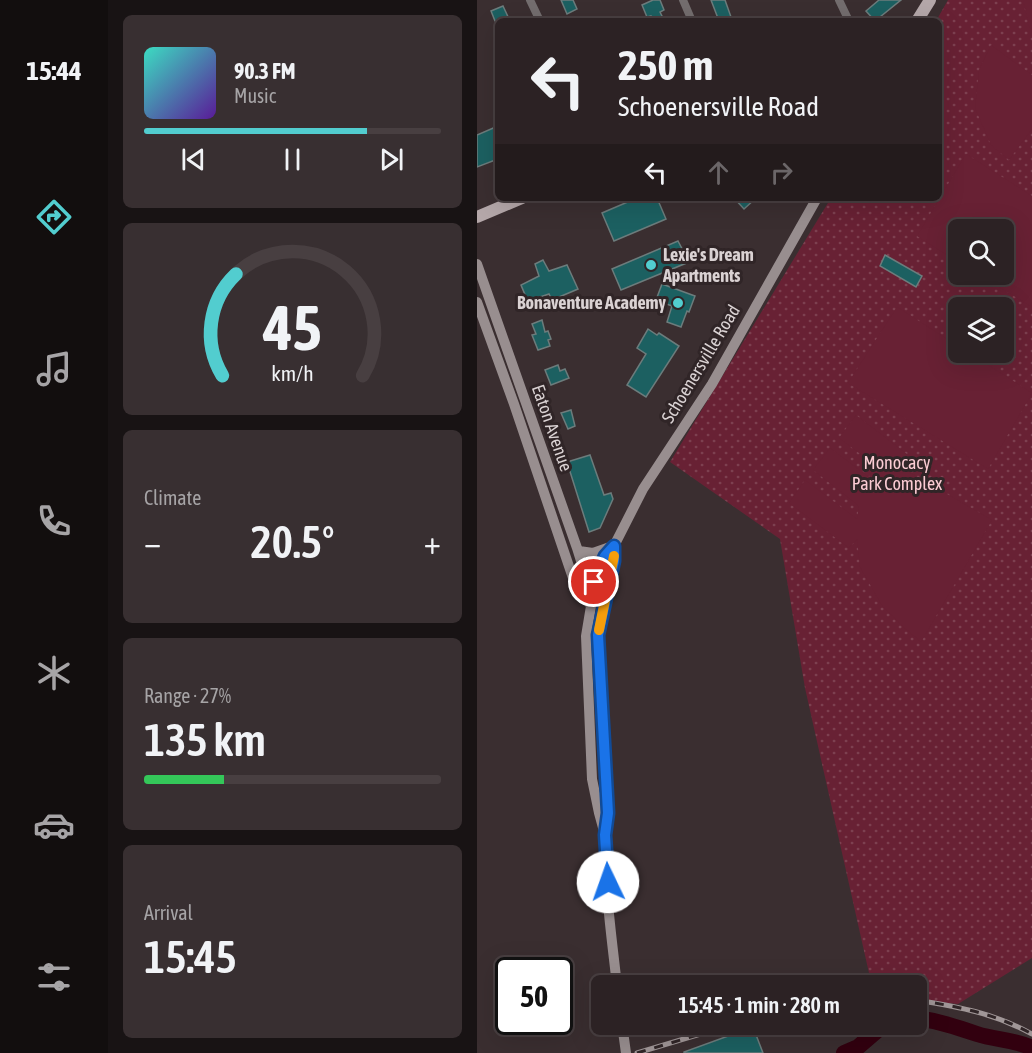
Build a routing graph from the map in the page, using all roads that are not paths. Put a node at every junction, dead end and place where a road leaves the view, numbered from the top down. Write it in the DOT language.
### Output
graph roads {
  1 [pos="531,0"];
  2 [pos="683,0"];
  3 [pos="839,0"];
  4 [pos="930,0"];
  5 [pos="539,18"];
  6 [pos="691,18"];
  7 [pos="848,18"];
  8 [pos="919,18"];
  9 [pos="515,201"];
  10 [pos="815,201"];
  11 [pos="477,217"];
  12 [pos="477,264"];
  13 [pos="477,302"];
  14 [pos="614,546"];
  15 [pos="577,548"];
  16 [pos="590,605"];
  17 [pos="598,635"];
  18 [pos="605,835"];
  19 [pos="616,975"];
  20 [pos="624,1035"];
  21 [pos="626,1053"];
  1 -- 5 [label="street"];
  2 -- 6 [label="street"];
  3 -- 7 [label="street"];
  4 -- 8 [label="main road"];
  9 -- 11 [label="main road"];
  10 -- 14 [label="main road, Schoenersville Road"];
  12 -- 15 [label="main road, Eaton Avenue"];
  13 -- 16 [label="main road, Eaton Avenue"];
  14 -- 15 [label="main road"];
  14 -- 16 [label="main road, Schoenersville Road"];
  14 -- 17 [label="main road, Schoenersville Road"];
  15 -- 16 [label="main road, Eaton Avenue"];
  16 -- 17 [label="main road, Eaton Avenue"];
  16 -- 18 [label="main road, Schoenersville Road"];
  17 -- 18 [label="main road, Schoenersville Road"];
  18 -- 19 [label="main road, Schoenersville Road"];
  20 -- 21 [label="main road"];
}
